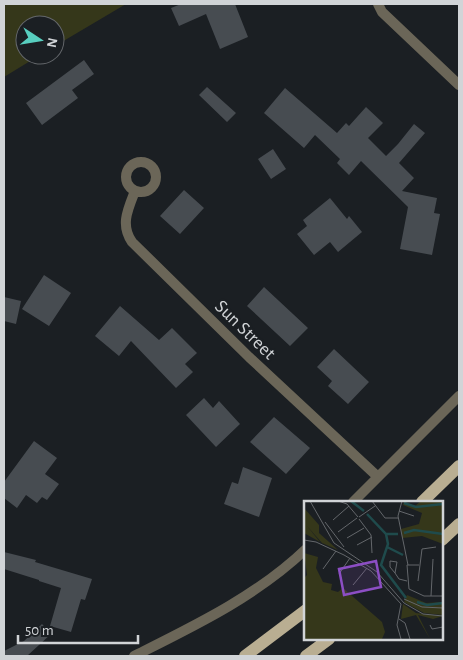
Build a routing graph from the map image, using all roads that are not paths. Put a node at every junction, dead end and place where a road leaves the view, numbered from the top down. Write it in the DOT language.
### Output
graph roads {
  1 [pos="378,4"];
  2 [pos="459,86"];
  3 [pos="135,191"];
  4 [pos="459,396"];
  5 [pos="459,466"];
  6 [pos="378,477"];
  7 [pos="354,501"];
  8 [pos="423,501"];
  9 [pos="459,524"];
  10 [pos="443,539"];
  11 [pos="304,551"];
  12 [pos="304,612"];
  13 [pos="327,640"];
  14 [pos="134,656"];
  15 [pos="245,656"];
  16 [pos="306,656"];
  1 -- 2 [label="street"];
  3 -- 6 [label="street, Sun Street"];
  4 -- 6 [label="street"];
  5 -- 8 [label="main road"];
  6 -- 7 [label="street"];
  9 -- 10 [label="main road"];
  11 -- 14 [label="street"];
  12 -- 15 [label="main road"];
  13 -- 16 [label="main road"];
}
